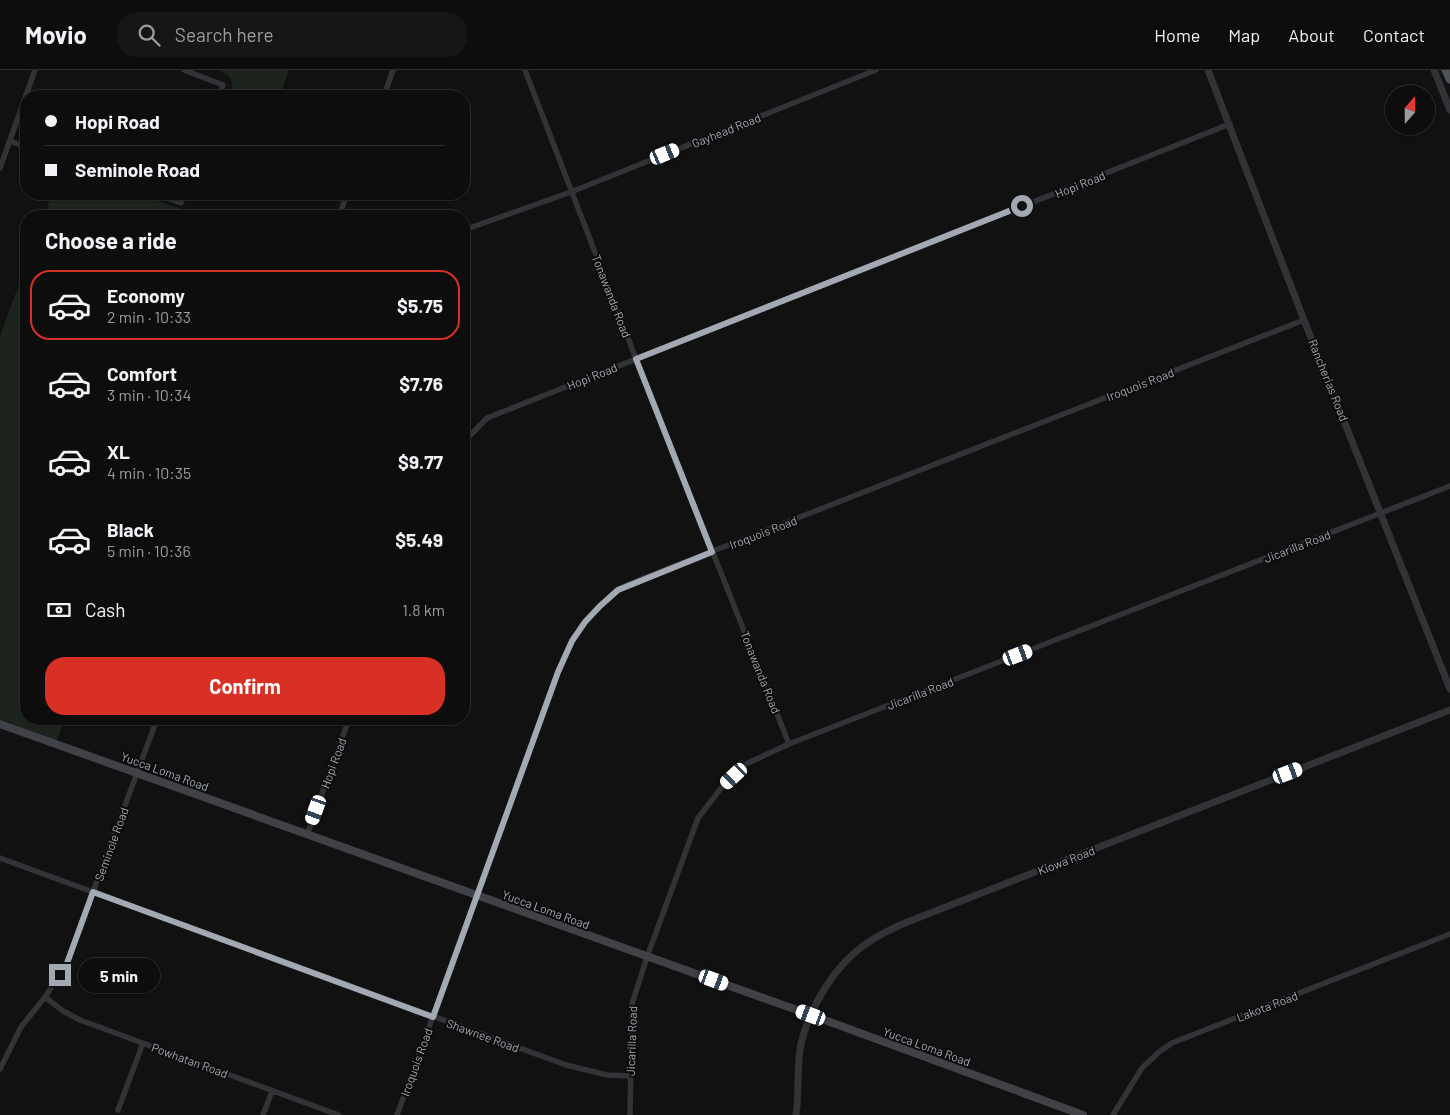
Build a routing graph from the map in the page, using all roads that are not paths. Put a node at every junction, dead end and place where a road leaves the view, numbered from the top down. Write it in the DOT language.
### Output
graph roads {
  1 [pos="35,70"];
  2 [pos="184,70"];
  3 [pos="393,70"];
  4 [pos="525,70"];
  5 [pos="876,70"];
  6 [pos="1208,70"];
  7 [pos="1434,70"];
  8 [pos="1446,70"];
  9 [pos="1450,79"];
  10 [pos="28,90"];
  11 [pos="221,90"];
  12 [pos="386,90"];
  13 [pos="1450,110"];
  14 [pos="20,113"];
  15 [pos="1230,124"];
  16 [pos="10,141"];
  17 [pos="20,145"];
  18 [pos="0,168"];
  19 [pos="571,192"];
  20 [pos="173,200"];
  21 [pos="183,200"];
  22 [pos="470,228"];
  23 [pos="1304,320"];
  24 [pos="636,359"];
  25 [pos="470,436"];
  26 [pos="1450,486"];
  27 [pos="1382,513"];
  28 [pos="712,552"];
  29 [pos="1450,689"];
  30 [pos="1450,710"];
  31 [pos="0,724"];
  32 [pos="154,725"];
  33 [pos="347,725"];
  34 [pos="789,744"];
  35 [pos="137,773"];
  36 [pos="307,835"];
  37 [pos="0,858"];
  38 [pos="93,892"];
  39 [pos="477,896"];
  40 [pos="1450,934"];
  41 [pos="647,957"];
  42 [pos="45,997"];
  43 [pos="811,1015"];
  44 [pos="433,1017"];
  45 [pos="143,1043"];
  46 [pos="0,1069"];
  47 [pos="630,1076"];
  48 [pos="272,1091"];
  49 [pos="118,1110"];
  50 [pos="263,1115"];
  51 [pos="339,1115"];
  52 [pos="397,1115"];
  53 [pos="630,1115"];
  54 [pos="796,1115"];
  55 [pos="1084,1115"];
  56 [pos="1113,1115"];
  1 -- 10 [label="street"];
  2 -- 11 [label="street"];
  3 -- 12 [label="street"];
  4 -- 19 [label="street, Tonawanda Road"];
  5 -- 19 [label="street, Gayhead Road"];
  6 -- 15 [label="street, Rancherias Road"];
  7 -- 13 [label="street"];
  8 -- 9 [label="main road"];
  14 -- 16 [label="street"];
  15 -- 23 [label="street, Rancherias Road"];
  15 -- 24 [label="street, Hopi Road"];
  16 -- 17 [label="street"];
  16 -- 18 [label="street"];
  19 -- 22 [label="street, Gayhead Road"];
  19 -- 24 [label="street, Tonawanda Road"];
  20 -- 21 [label="street"];
  23 -- 27 [label="street, Rancherias Road"];
  23 -- 28 [label="street, Iroquois Road"];
  24 -- 25 [label="street, Hopi Road"];
  24 -- 28 [label="street, Tonawanda Road"];
  26 -- 27 [label="street, Jicarilla Road"];
  27 -- 29 [label="street, Rancherias Road"];
  27 -- 34 [label="street, Jicarilla Road"];
  28 -- 34 [label="street, Tonawanda Road"];
  28 -- 39 [label="street, Iroquois Road"];
  30 -- 43 [label="street, Kiowa Road"];
  31 -- 35 [label="main road, Yucca Loma Road"];
  32 -- 35 [label="street, Seminole Road"];
  33 -- 36 [label="street, Hopi Road"];
  34 -- 41 [label="street, Jicarilla Road"];
  35 -- 36 [label="main road, Yucca Loma Road"];
  35 -- 38 [label="street, Seminole Road"];
  36 -- 39 [label="main road, Yucca Loma Road"];
  37 -- 38 [label="street, Shawnee Road"];
  38 -- 42 [label="street, Seminole Road"];
  38 -- 44 [label="street, Shawnee Road"];
  39 -- 41 [label="main road, Yucca Loma Road"];
  39 -- 44 [label="street, Iroquois Road"];
  40 -- 56 [label="street, Lakota Road"];
  41 -- 43 [label="main road, Yucca Loma Road"];
  41 -- 47 [label="street, Jicarilla Road"];
  42 -- 45 [label="street, Powhatan Road"];
  42 -- 46 [label="street, Seminole Road"];
  43 -- 54 [label="street, Kiowa Road"];
  43 -- 55 [label="main road, Yucca Loma Road"];
  44 -- 47 [label="street, Shawnee Road"];
  44 -- 52 [label="street, Iroquois Road"];
  45 -- 48 [label="street, Powhatan Road"];
  45 -- 49 [label="street"];
  47 -- 53 [label="street, Jicarilla Road"];
  48 -- 50 [label="street"];
  48 -- 51 [label="street, Powhatan Road"];
}
